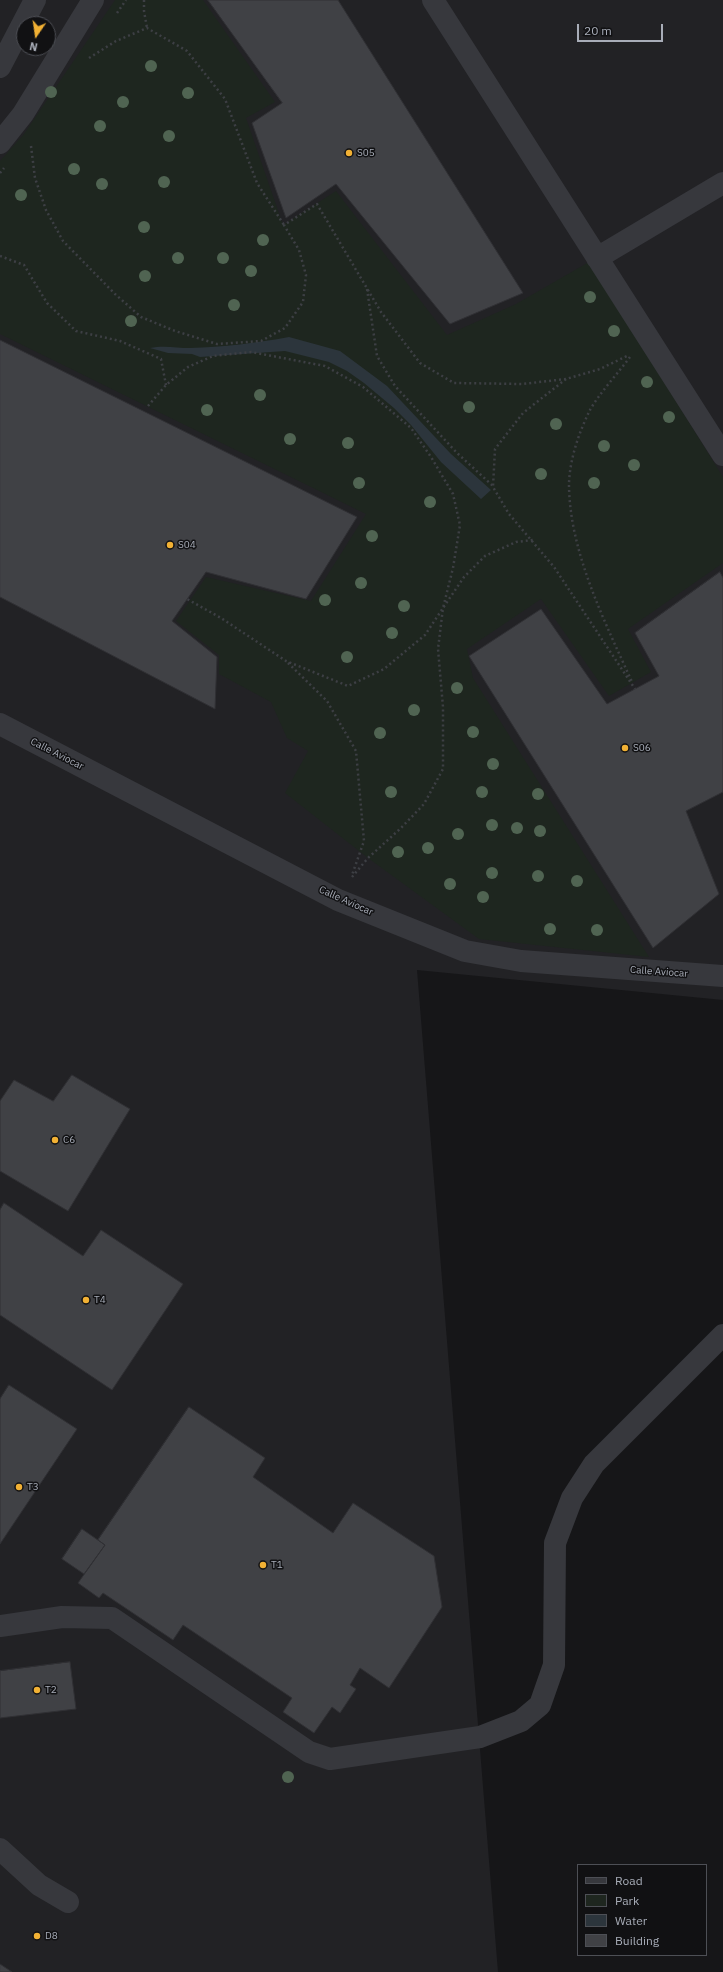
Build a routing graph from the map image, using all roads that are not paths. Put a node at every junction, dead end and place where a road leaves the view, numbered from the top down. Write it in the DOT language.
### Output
graph roads {
  1 [pos="35,0"];
  2 [pos="93,0"];
  3 [pos="433,0"];
  4 [pos="0,67"];
  5 [pos="0,143"];
  6 [pos="723,183"];
  7 [pos="597,258"];
  8 [pos="723,455"];
  9 [pos="0,724"];
  10 [pos="723,976"];
  11 [pos="723,1335"];
  12 [pos="0,1626"];
  13 [pos="0,1849"];
  14 [pos="68,1902"];
  1 -- 4 [label="street"];
  2 -- 5 [label="street"];
  3 -- 7 [label="street"];
  6 -- 7 [label="street"];
  7 -- 8 [label="street"];
  9 -- 10 [label="street, Calle Aviocar"];
  11 -- 12 [label="street"];
  13 -- 14 [label="street"];
}
